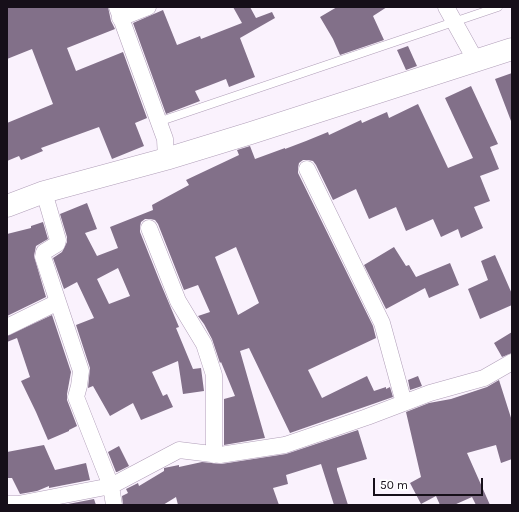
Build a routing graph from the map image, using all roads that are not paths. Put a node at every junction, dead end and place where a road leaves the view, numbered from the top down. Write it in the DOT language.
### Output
graph roads {
  1 [pos="148,7"];
  2 [pos="446,7"];
  3 [pos="498,7"];
  4 [pos="119,13"];
  5 [pos="454,22"];
  6 [pos="512,49"];
  7 [pos="476,61"];
  8 [pos="158,122"];
  9 [pos="166,159"];
  10 [pos="307,169"];
  11 [pos="44,192"];
  12 [pos="7,206"];
  13 [pos="149,228"];
  14 [pos="58,302"];
  15 [pos="7,327"];
  16 [pos="512,362"];
  17 [pos="404,403"];
  18 [pos="214,455"];
  19 [pos="111,486"];
  20 [pos="7,504"];
  21 [pos="114,505"];
  1 -- 4 [label="street"];
  2 -- 5 [label="street"];
  3 -- 5 [label="lane"];
  4 -- 8 [label="street"];
  5 -- 7 [label="street"];
  5 -- 8 [label="lane"];
  6 -- 7 [label="street"];
  7 -- 9 [label="street"];
  8 -- 9 [label="street"];
  9 -- 11 [label="street"];
  10 -- 17 [label="street"];
  11 -- 12 [label="street"];
  11 -- 14 [label="street"];
  13 -- 18 [label="street"];
  14 -- 15 [label="street"];
  14 -- 19 [label="street"];
  16 -- 17 [label="street"];
  17 -- 18 [label="street"];
  18 -- 19 [label="street"];
  19 -- 20 [label="street"];
  19 -- 21 [label="street"];
}
